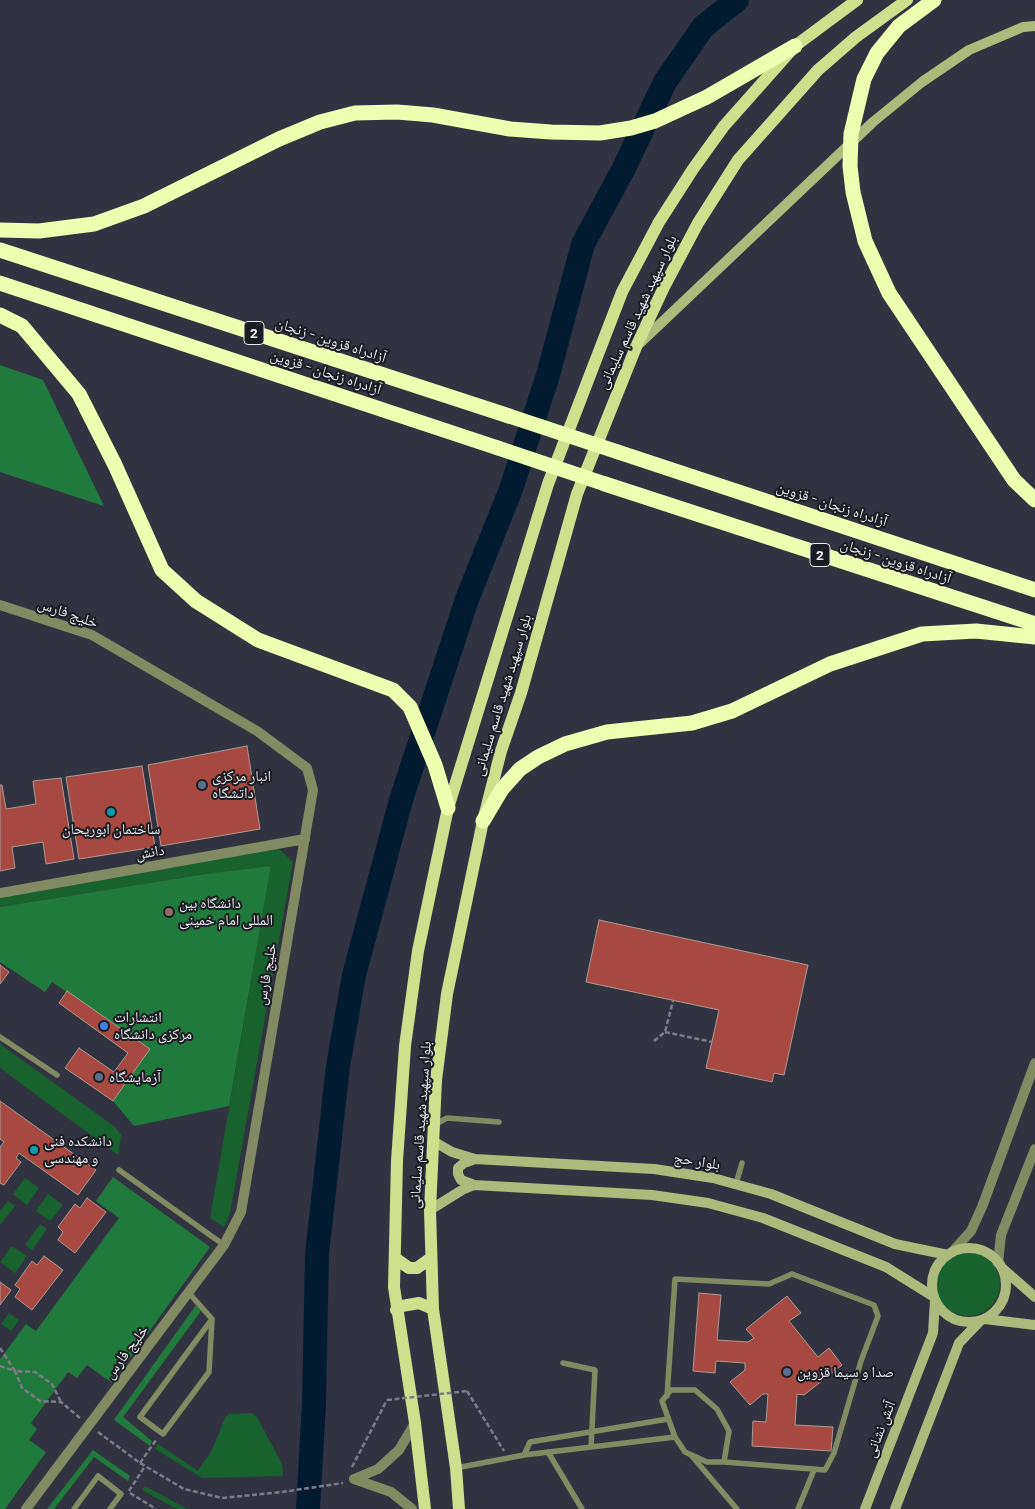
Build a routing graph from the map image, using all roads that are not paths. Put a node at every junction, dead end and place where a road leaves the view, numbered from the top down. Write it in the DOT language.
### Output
graph roads {
  1 [pos="856,0"];
  2 [pos="908,0"];
  3 [pos="934,0"];
  4 [pos="1035,26"];
  5 [pos="795,46"];
  6 [pos="0,230"];
  7 [pos="0,250"];
  8 [pos="0,283"];
  9 [pos="0,315"];
  10 [pos="636,347"];
  11 [pos="618,452"];
  12 [pos="605,484"];
  13 [pos="1035,500"];
  14 [pos="1035,590"];
  15 [pos="0,606"];
  16 [pos="1035,624"];
  17 [pos="1035,637"];
  18 [pos="448,808"];
  19 [pos="483,821"];
  20 [pos="305,840"];
  21 [pos="0,893"];
  22 [pos="0,1037"];
  23 [pos="1035,1063"];
  24 [pos="57,1075"];
  25 [pos="499,1122"];
  26 [pos="433,1127"];
  27 [pos="433,1141"];
  28 [pos="1035,1149"];
  29 [pos="475,1159"];
  30 [pos="742,1163"];
  31 [pos="119,1170"];
  32 [pos="736,1184"];
  33 [pos="474,1185"];
  34 [pos="430,1210"];
  35 [pos="224,1245"];
  36 [pos="950,1253"];
  37 [pos="395,1258"];
  38 [pos="431,1258"];
  39 [pos="1000,1266"];
  40 [pos="189,1293"];
  41 [pos="1035,1297"];
  42 [pos="934,1299"];
  43 [pos="433,1308"];
  44 [pos="396,1310"];
  45 [pos="212,1319"];
  46 [pos="983,1319"];
  47 [pos="1035,1324"];
  48 [pos="563,1363"];
  49 [pos="667,1396"];
  50 [pos="668,1419"];
  51 [pos="415,1423"];
  52 [pos="590,1432"];
  53 [pos="675,1437"];
  54 [pos="591,1447"];
  55 [pos="548,1452"];
  56 [pos="690,1454"];
  57 [pos="524,1455"];
  58 [pos="724,1462"];
  59 [pos="456,1468"];
  60 [pos="814,1470"];
  61 [pos="77,1508"];
  62 [pos="26,1509"];
  63 [pos="110,1509"];
  64 [pos="412,1509"];
  65 [pos="425,1509"];
  66 [pos="459,1509"];
  67 [pos="582,1509"];
  68 [pos="737,1509"];
  69 [pos="798,1509"];
  70 [pos="865,1509"];
  71 [pos="895,1509"];
  1 -- 5 [label="main road, بلوار سپهبد شهید قاسم سلیمانی"];
  2 -- 10 [label="main road, بلوار سپهبد شهید قاسم سلیمانی"];
  3 -- 13 [label="highway"];
  4 -- 10 [label="main road"];
  5 -- 6 [label="highway"];
  5 -- 18 [label="main road, بلوار سپهبد شهید قاسم سلیمانی"];
  7 -- 11 [label="highway, آزادراه قزوین - زنجان / 2, bridge"];
  8 -- 12 [label="highway, آزادراه زنجان - قزوین / 2, bridge"];
  9 -- 18 [label="highway"];
  10 -- 19 [label="main road, بلوار سپهبد شهید قاسم سلیمانی"];
  11 -- 14 [label="highway, آزادراه زنجان - قزوین / 2"];
  12 -- 16 [label="highway, آزادراه قزوین - زنجان / 2"];
  15 -- 20 [label="street, خلیج فارس"];
  17 -- 19 [label="highway"];
  18 -- 37 [label="main road, بلوار سپهبد شهید قاسم سلیمانی"];
  19 -- 26 [label="main road, بلوار سپهبد شهید قاسم سلیمانی"];
  20 -- 21 [label="street, دانش"];
  20 -- 35 [label="street, خلیج فارس"];
  22 -- 24 [label="lane"];
  23 -- 36 [label="street"];
  25 -- 26 [label="lane"];
  26 -- 27 [label="main road, بلوار سپهبد شهید قاسم سلیمانی"];
  27 -- 29 [label="main road, بلوار حج"];
  27 -- 34 [label="main road, بلوار سپهبد شهید قاسم سلیمانی"];
  28 -- 39 [label="street"];
  29 -- 32 [label="main road, بلوار حج"];
  29 -- 33 [label="main road"];
  30 -- 32 [label="lane"];
  31 -- 35 [label="lane"];
  32 -- 36 [label="main road, بلوار حج"];
  33 -- 34 [label="main road"];
  33 -- 42 [label="main road"];
  34 -- 38 [label="main road, بلوار سپهبد شهید قاسم سلیمانی"];
  35 -- 40 [label="street, خلیج فارس"];
  36 -- 39 [label="main road"];
  36 -- 42 [label="main road"];
  37 -- 38 [label="main road"];
  37 -- 44 [label="main road, بلوار سپهبد شهید قاسم سلیمانی"];
  38 -- 43 [label="main road, بلوار سپهبد شهید قاسم سلیمانی"];
  39 -- 41 [label="main road"];
  39 -- 46 [label="main road"];
  40 -- 45 [label="lane"];
  40 -- 62 [label="street, خلیج فارس"];
  42 -- 46 [label="main road"];
  42 -- 70 [label="main road, آتش نشانی"];
  43 -- 44 [label="main road"];
  43 -- 59 [label="main road, بلوار سپهبد شهید قاسم سلیمانی"];
  44 -- 51 [label="main road, بلوار سپهبد شهید قاسم سلیمانی"];
  45 -- 45 [label="lane"];
  46 -- 47 [label="main road"];
  46 -- 71 [label="main road"];
  48 -- 52 [label="lane"];
  49 -- 50 [label="lane"];
  49 -- 58 [label="lane"];
  49 -- 60 [label="lane"];
  50 -- 52 [label="lane"];
  50 -- 53 [label="lane"];
  51 -- 64 [label="street"];
  51 -- 65 [label="main road, بلوار سپهبد شهید قاسم سلیمانی"];
  52 -- 54 [label="lane"];
  52 -- 57 [label="lane"];
  53 -- 54 [label="lane"];
  53 -- 56 [label="lane"];
  54 -- 55 [label="lane"];
  55 -- 57 [label="lane"];
  55 -- 67 [label="lane"];
  56 -- 58 [label="lane"];
  56 -- 68 [label="lane"];
  57 -- 59 [label="lane"];
  58 -- 60 [label="lane"];
  59 -- 66 [label="main road, بلوار سپهبد شهید قاسم سلیمانی"];
  60 -- 69 [label="lane"];
  61 -- 63 [label="lane"];
}
